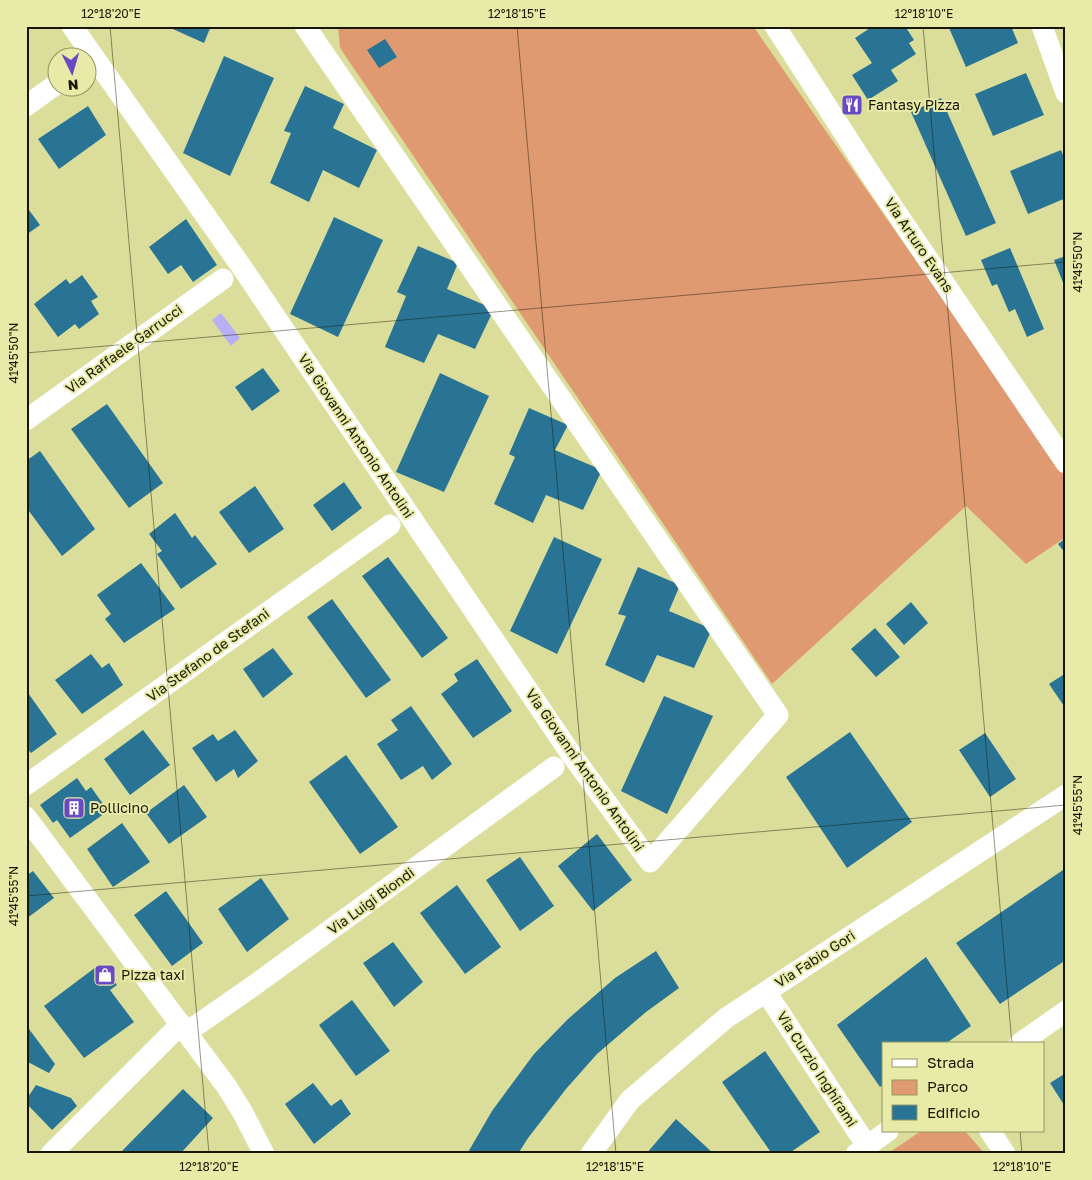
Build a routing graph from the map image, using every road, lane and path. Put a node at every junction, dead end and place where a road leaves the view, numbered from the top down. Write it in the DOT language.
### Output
graph roads {
  1 [pos="72,26"];
  2 [pos="306,26"];
  3 [pos="775,26"];
  4 [pos="1042,26"];
  5 [pos="48,90"];
  6 [pos="1066,93"];
  7 [pos="26,106"];
  8 [pos="223,279"];
  9 [pos="26,420"];
  10 [pos="1066,463"];
  11 [pos="390,525"];
  12 [pos="554,767"];
  13 [pos="26,786"];
  14 [pos="1066,795"];
  15 [pos="26,816"];
  16 [pos="766,992"];
  17 [pos="1066,1012"];
  18 [pos="184,1028"];
  19 [pos="1021,1042"];
  20 [pos="887,1132"];
  21 [pos="991,1132"];
  22 [pos="861,1150"];
  23 [pos="51,1154"];
  24 [pos="264,1154"];
  25 [pos="591,1154"];
  26 [pos="1004,1154"];
  1 -- 2 [label="street, Via Giovanni Antonio Antolini"];
  3 -- 10 [label="street, Via Arturo Evans"];
  4 -- 6 [label="street"];
  5 -- 7 [label="street"];
  8 -- 9 [label="street, Via Raffaele Garrucci"];
  11 -- 13 [label="street, Via Stefano de Stefani"];
  12 -- 18 [label="street, Via Luigi Biondi"];
  14 -- 16 [label="street, Via Fabio Gori"];
  15 -- 18 [label="street"];
  16 -- 22 [label="street, Via Curzio Inghirami"];
  16 -- 25 [label="street, Via Fabio Gori"];
  17 -- 19 [label="street"];
  18 -- 23 [label="street, Via Luigi Biondi"];
  18 -- 24 [label="street"];
  20 -- 22 [label="street"];
  21 -- 26 [label="street"];
}
